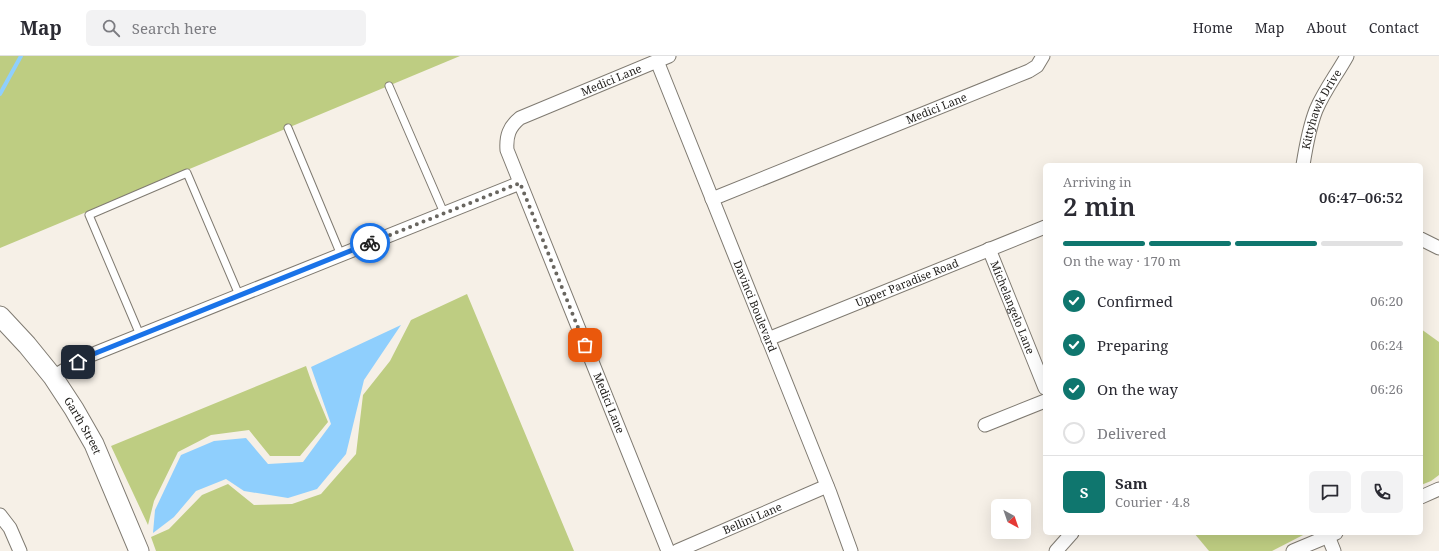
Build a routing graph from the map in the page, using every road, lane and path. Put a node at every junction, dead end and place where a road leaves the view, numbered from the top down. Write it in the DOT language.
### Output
graph roads {
  1 [pos="1043,56"];
  2 [pos="1347,56"];
  3 [pos="663,58"];
  4 [pos="388,86"];
  5 [pos="288,128"];
  6 [pos="1303,163"];
  7 [pos="520,183"];
  8 [pos="712,199"];
  9 [pos="444,213"];
  10 [pos="1043,228"];
  11 [pos="1423,240"];
  12 [pos="1439,248"];
  13 [pos="989,249"];
  14 [pos="341,255"];
  15 [pos="239,296"];
  16 [pos="0,316"];
  17 [pos="140,335"];
  18 [pos="768,339"];
  19 [pos="53,377"];
  20 [pos="1043,383"];
  21 [pos="1043,402"];
  22 [pos="985,425"];
  23 [pos="828,486"];
  24 [pos="1439,489"];
  25 [pos="1423,496"];
  26 [pos="0,515"];
  27 [pos="1070,535"];
  28 [pos="1332,535"];
  29 [pos="20,551"];
  30 [pos="138,551"];
  31 [pos="668,551"];
  32 [pos="677,551"];
  33 [pos="851,551"];
  34 [pos="1056,551"];
  35 [pos="1293,551"];
  36 [pos="1334,551"];
  1 -- 8 [label="street, Medici Lane"];
  2 -- 6 [label="street, Kittyhawk Drive"];
  3 -- 7 [label="street, Medici Lane"];
  3 -- 8 [label="street, Davinci Boulevard"];
  4 -- 9 [label="lane"];
  5 -- 14 [label="lane"];
  7 -- 9 [label="street"];
  7 -- 31 [label="street, Medici Lane"];
  8 -- 18 [label="street, Davinci Boulevard"];
  9 -- 14 [label="street"];
  10 -- 13 [label="street, Upper Paradise Road"];
  11 -- 12 [label="street"];
  13 -- 18 [label="street, Upper Paradise Road"];
  13 -- 20 [label="street, Michelangelo Lane"];
  14 -- 15 [label="street"];
  15 -- 17 [label="street"];
  15 -- 17 [label="lane"];
  16 -- 19 [label="street, Garth Street"];
  17 -- 19 [label="street"];
  18 -- 23 [label="street, Davinci Boulevard"];
  19 -- 30 [label="street, Garth Street"];
  21 -- 22 [label="street"];
  23 -- 32 [label="street, Bellini Lane"];
  23 -- 33 [label="street, Davinci Boulevard"];
  24 -- 25 [label="street"];
  26 -- 29 [label="street"];
  27 -- 34 [label="street"];
  28 -- 35 [label="street"];
  28 -- 36 [label="street"];
}
